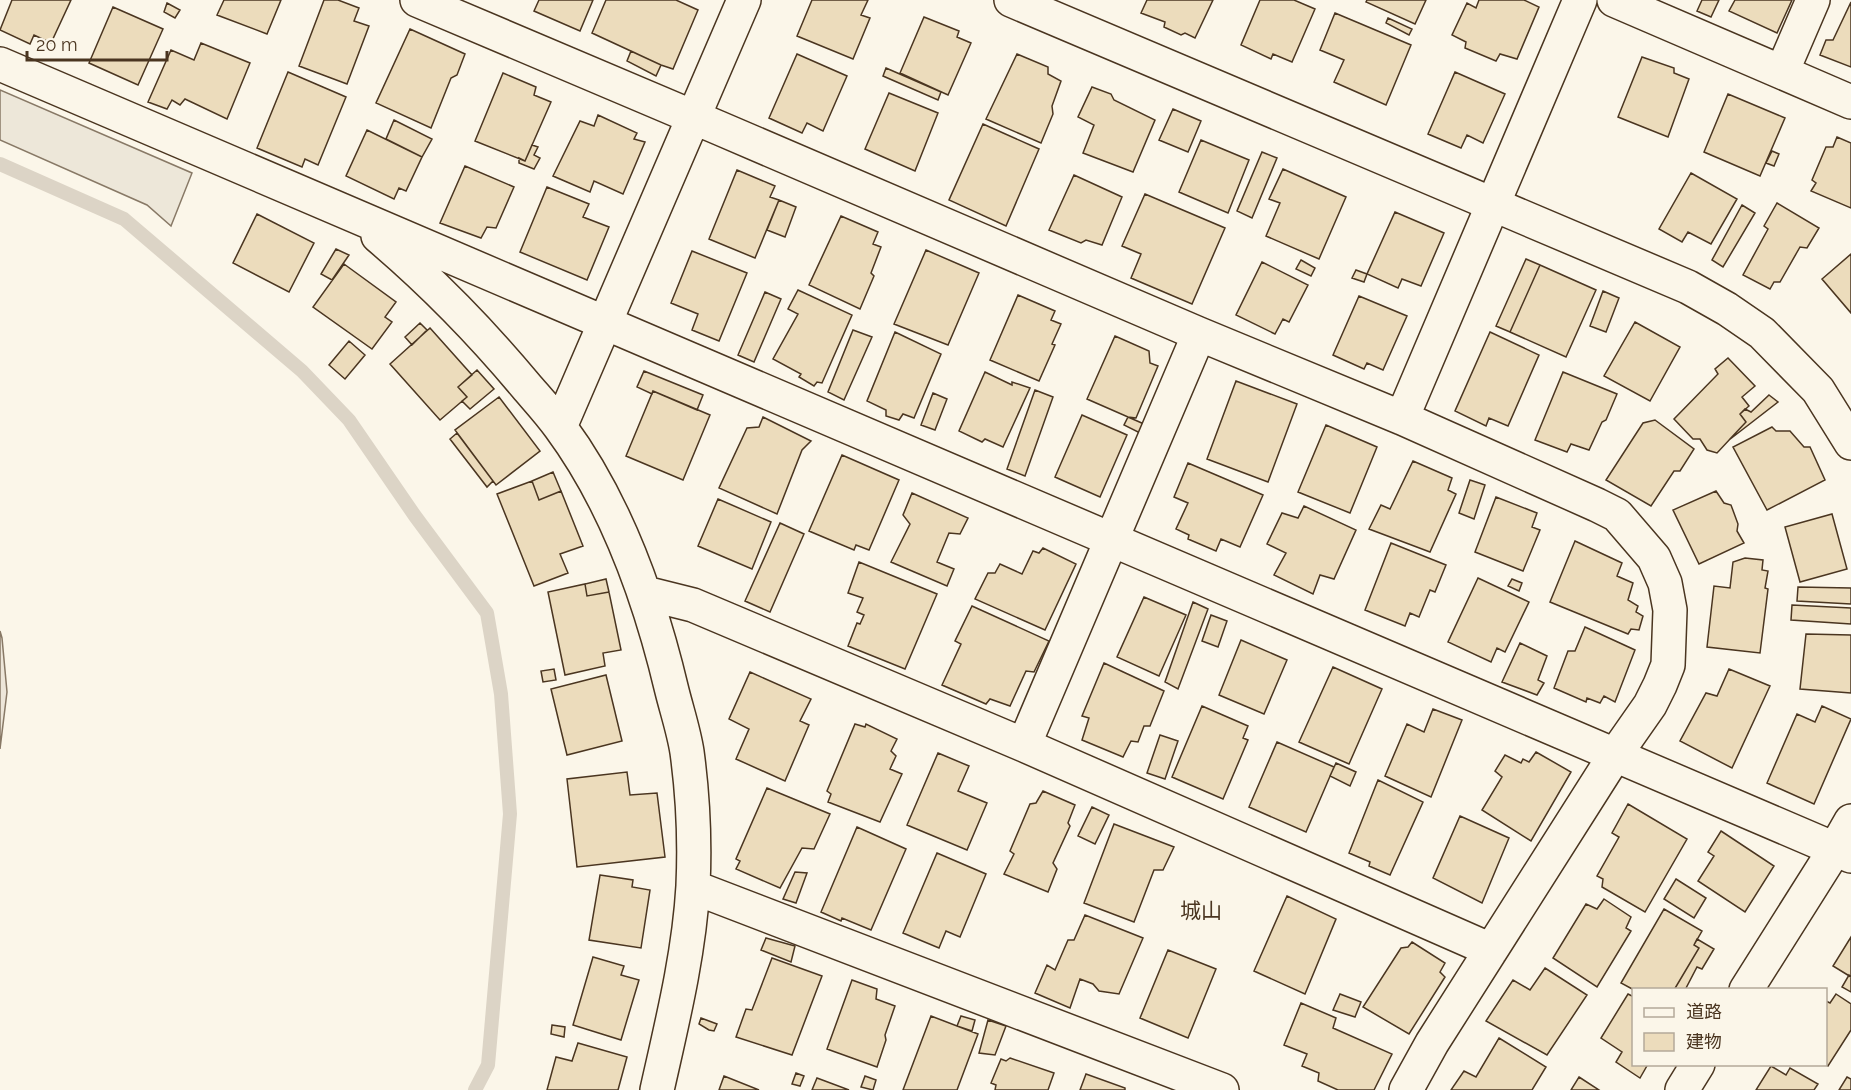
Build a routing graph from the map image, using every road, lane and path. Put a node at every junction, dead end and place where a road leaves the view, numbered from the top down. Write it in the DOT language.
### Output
graph roads {
  1 [pos="417,0"];
  2 [pos="744,0"];
  3 [pos="1011,0"];
  4 [pos="1580,0"];
  5 [pos="1614,0"];
  6 [pos="1813,0"];
  7 [pos="0,64"];
  8 [pos="1782,72"];
  9 [pos="1851,102"];
  10 [pos="693,117"];
  11 [pos="1493,204"];
  12 [pos="355,216"];
  13 [pos="605,323"];
  14 [pos="1199,334"];
  15 [pos="1402,418"];
  16 [pos="560,427"];
  17 [pos="1851,443"];
  18 [pos="1112,539"];
  19 [pos="645,593"];
  20 [pos="1024,745"];
  21 [pos="1616,755"];
  22 [pos="1851,821"];
  23 [pos="1843,852"];
  24 [pos="693,888"];
  25 [pos="1491,950"];
  26 [pos="1747,988"];
  27 [pos="1697,1066"];
  28 [pos="657,1090"];
  29 [pos="1222,1090"];
  30 [pos="1406,1090"];
  31 [pos="1682,1090"];
  1 -- 10 [label="street"];
  2 -- 10 [label="street"];
  3 -- 11 [label="street"];
  4 -- 11 [label="street"];
  5 -- 8 [label="street"];
  6 -- 8 [label="street"];
  7 -- 12 [label="street"];
  8 -- 9 [label="street"];
  10 -- 13 [label="street"];
  10 -- 14 [label="street"];
  11 -- 15 [label="street"];
  11 -- 17 [label="street"];
  12 -- 13 [label="street"];
  12 -- 16 [label="street"];
  13 -- 16 [label="street"];
  13 -- 18 [label="street"];
  14 -- 15 [label="street"];
  14 -- 18 [label="street"];
  15 -- 21 [label="street"];
  16 -- 19 [label="street"];
  18 -- 20 [label="street"];
  18 -- 21 [label="street"];
  19 -- 20 [label="street"];
  19 -- 24 [label="street"];
  20 -- 25 [label="street"];
  21 -- 23 [label="street"];
  21 -- 25 [label="street"];
  22 -- 23 [label="street"];
  23 -- 26 [label="street"];
  24 -- 28 [label="street"];
  24 -- 29 [label="street"];
  25 -- 30 [label="street"];
  27 -- 31 [label="street"];
}
